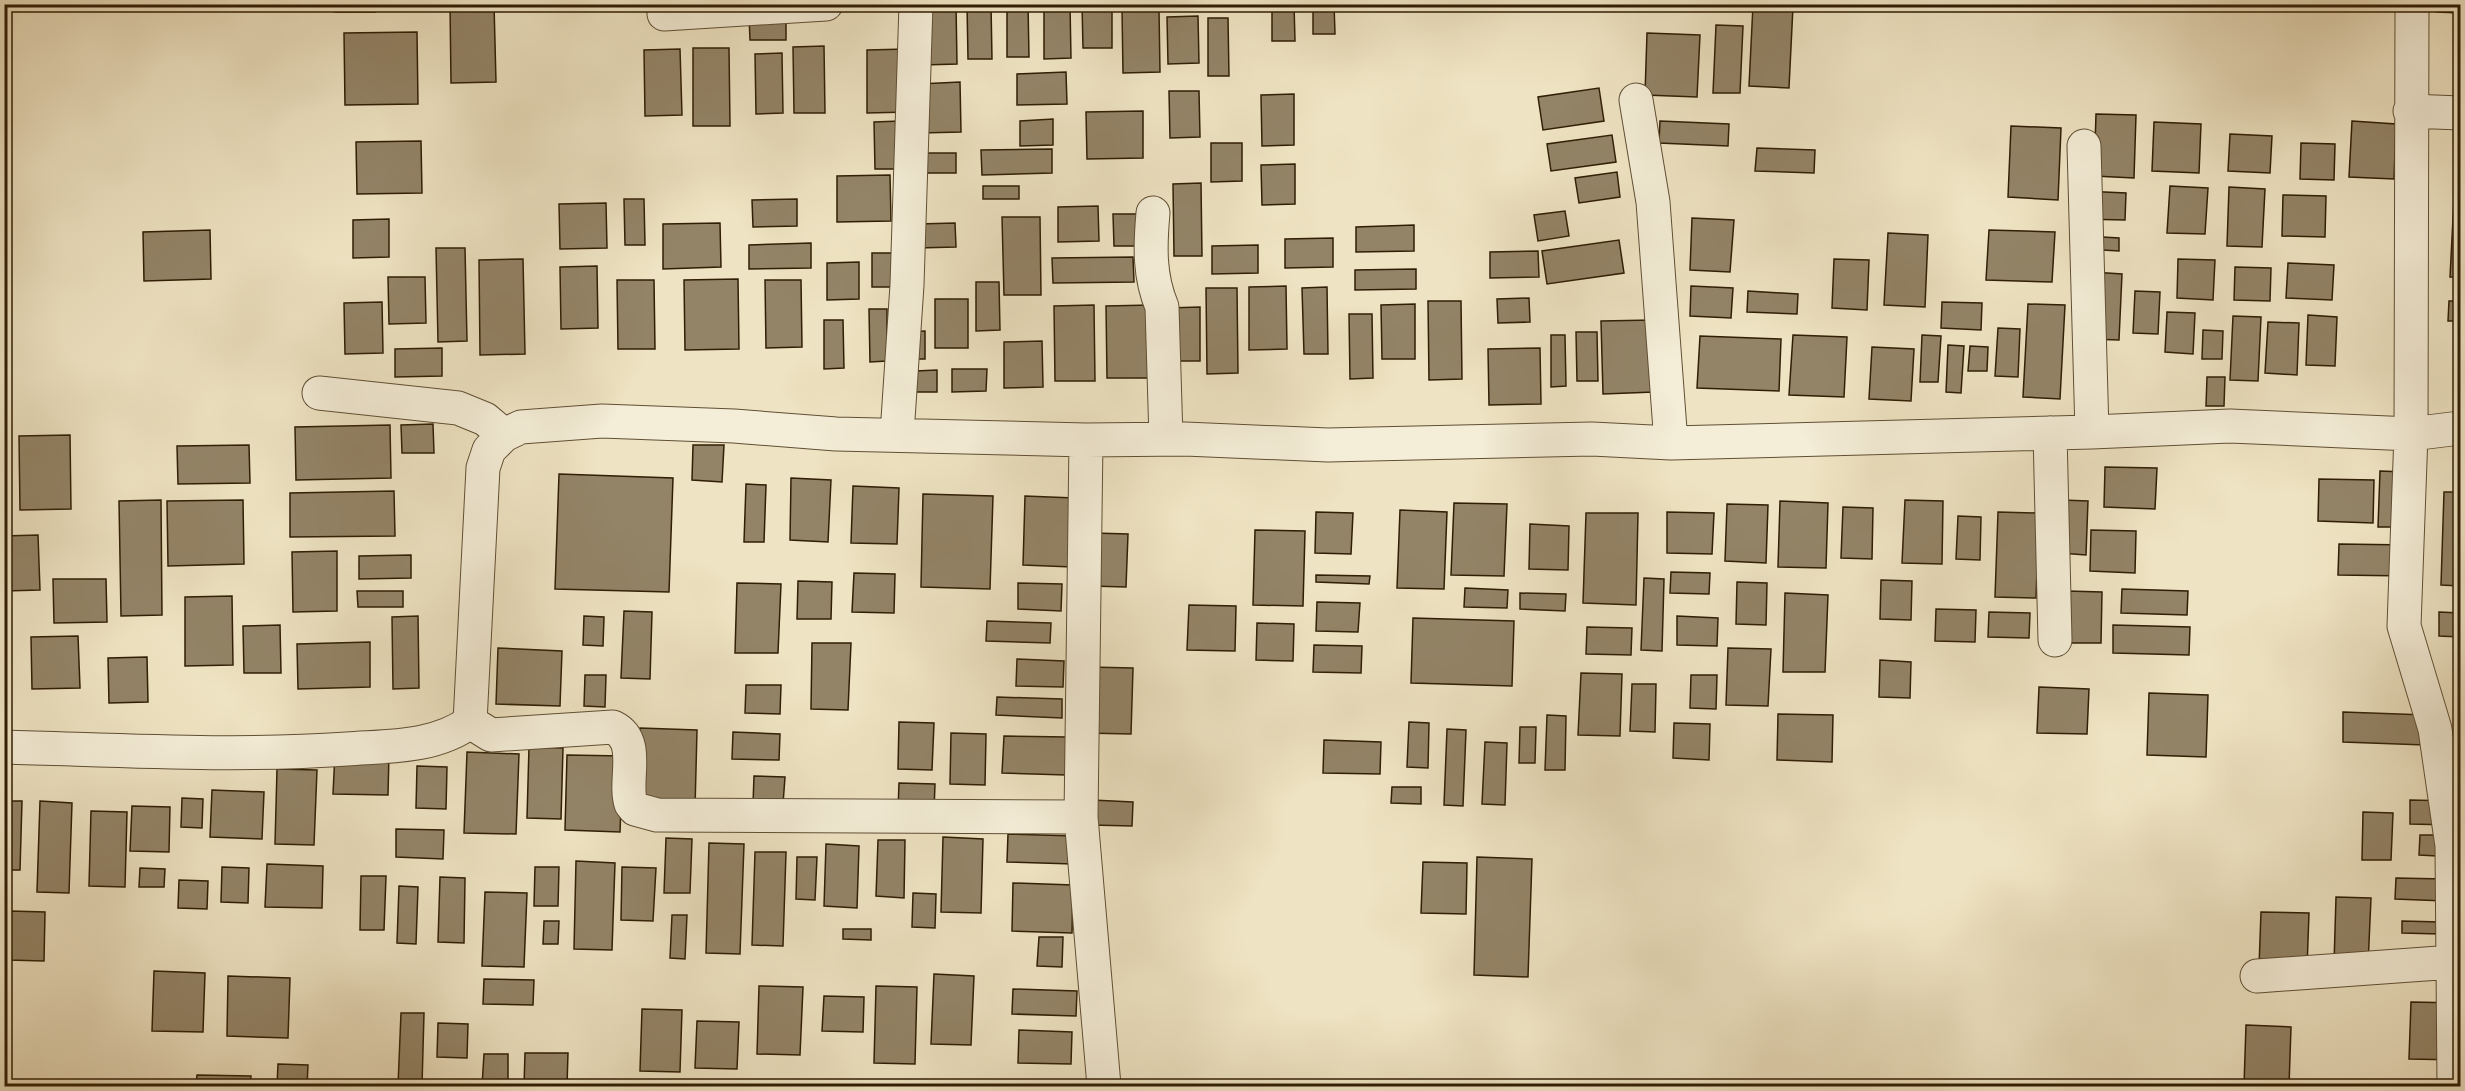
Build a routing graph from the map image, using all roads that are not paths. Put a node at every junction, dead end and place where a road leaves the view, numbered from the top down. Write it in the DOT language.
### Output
graph roads {
  1 [pos="826,4"];
  2 [pos="916,4"];
  3 [pos="2412,4"];
  4 [pos="664,14"];
  5 [pos="1636,100"];
  6 [pos="2410,111"];
  7 [pos="2460,113"];
  8 [pos="2084,146"];
  9 [pos="1153,213"];
  10 [pos="319,393"];
  11 [pos="2460,428"];
  12 [pos="2092,432"];
  13 [pos="2050,433"];
  14 [pos="897,434"];
  15 [pos="2411,434"];
  16 [pos="504,435"];
  17 [pos="1166,439"];
  18 [pos="1086,440"];
  19 [pos="1671,443"];
  20 [pos="2055,640"];
  21 [pos="470,722"];
  22 [pos="4,747"];
  23 [pos="1081,817"];
  24 [pos="2455,946"];
  25 [pos="2257,976"];
  26 [pos="1104,1086"];
  27 [pos="2454,1086"];
  1 -- 4 [label="street"];
  2 -- 14 [label="street"];
  3 -- 6 [label="street"];
  5 -- 19 [label="street"];
  6 -- 7 [label="street"];
  6 -- 15 [label="street"];
  8 -- 12 [label="street"];
  9 -- 17 [label="street"];
  10 -- 16 [label="street"];
  11 -- 15 [label="street"];
  12 -- 13 [label="street"];
  12 -- 15 [label="street"];
  13 -- 19 [label="street"];
  13 -- 20 [label="street"];
  14 -- 16 [label="street"];
  14 -- 18 [label="street"];
  15 -- 24 [label="street"];
  16 -- 21 [label="street"];
  17 -- 18 [label="street"];
  17 -- 19 [label="street"];
  18 -- 23 [label="street"];
  21 -- 22 [label="street"];
  21 -- 23 [label="street"];
  23 -- 26 [label="street"];
  24 -- 25 [label="street"];
  24 -- 27 [label="street"];
}
